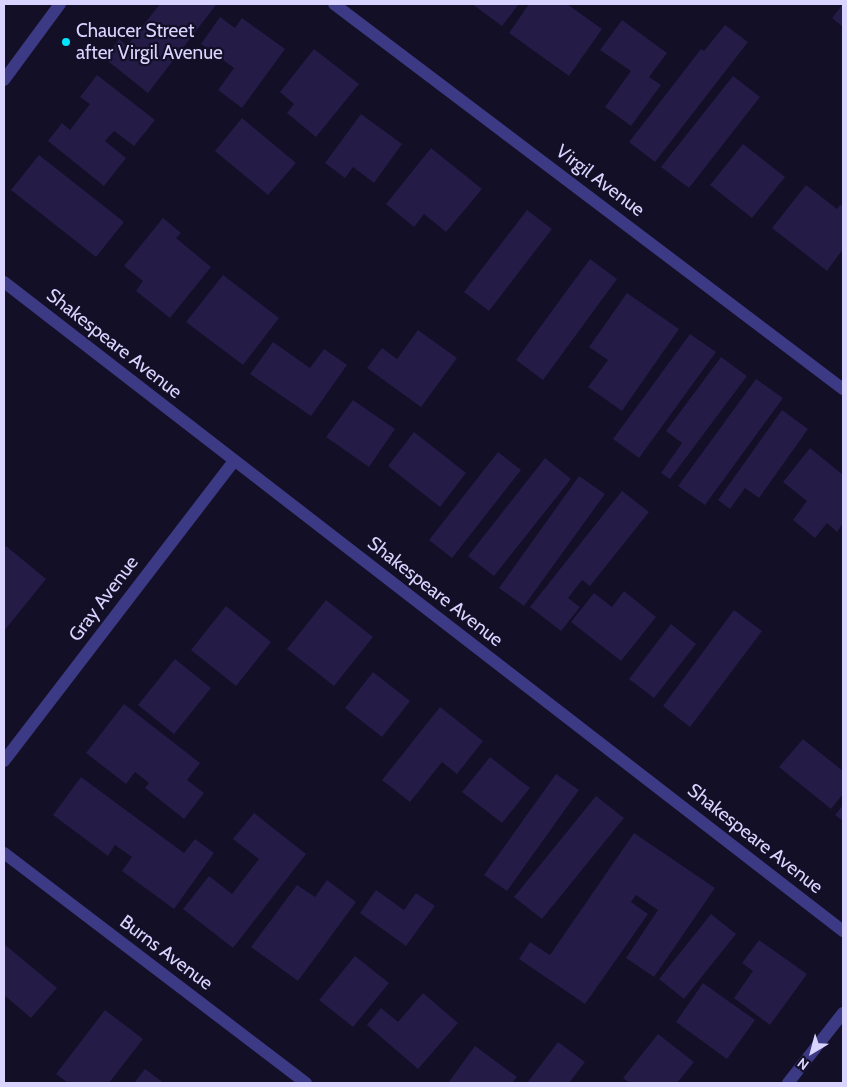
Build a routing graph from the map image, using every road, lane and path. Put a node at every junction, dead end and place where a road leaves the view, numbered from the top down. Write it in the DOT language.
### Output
graph roads {
  1 [pos="60,4"];
  2 [pos="334,4"];
  3 [pos="4,80"];
  4 [pos="4,282"];
  5 [pos="843,389"];
  6 [pos="234,460"];
  7 [pos="4,761"];
  8 [pos="4,853"];
  9 [pos="843,931"];
  10 [pos="843,1013"];
  11 [pos="306,1083"];
  12 [pos="788,1083"];
  1 -- 3 [label="street"];
  2 -- 5 [label="street, Virgil Avenue"];
  4 -- 6 [label="street, Shakespeare Avenue"];
  6 -- 7 [label="street, Gray Avenue"];
  6 -- 9 [label="street, Shakespeare Avenue"];
  8 -- 11 [label="street, Burns Avenue"];
  10 -- 12 [label="street"];
}
